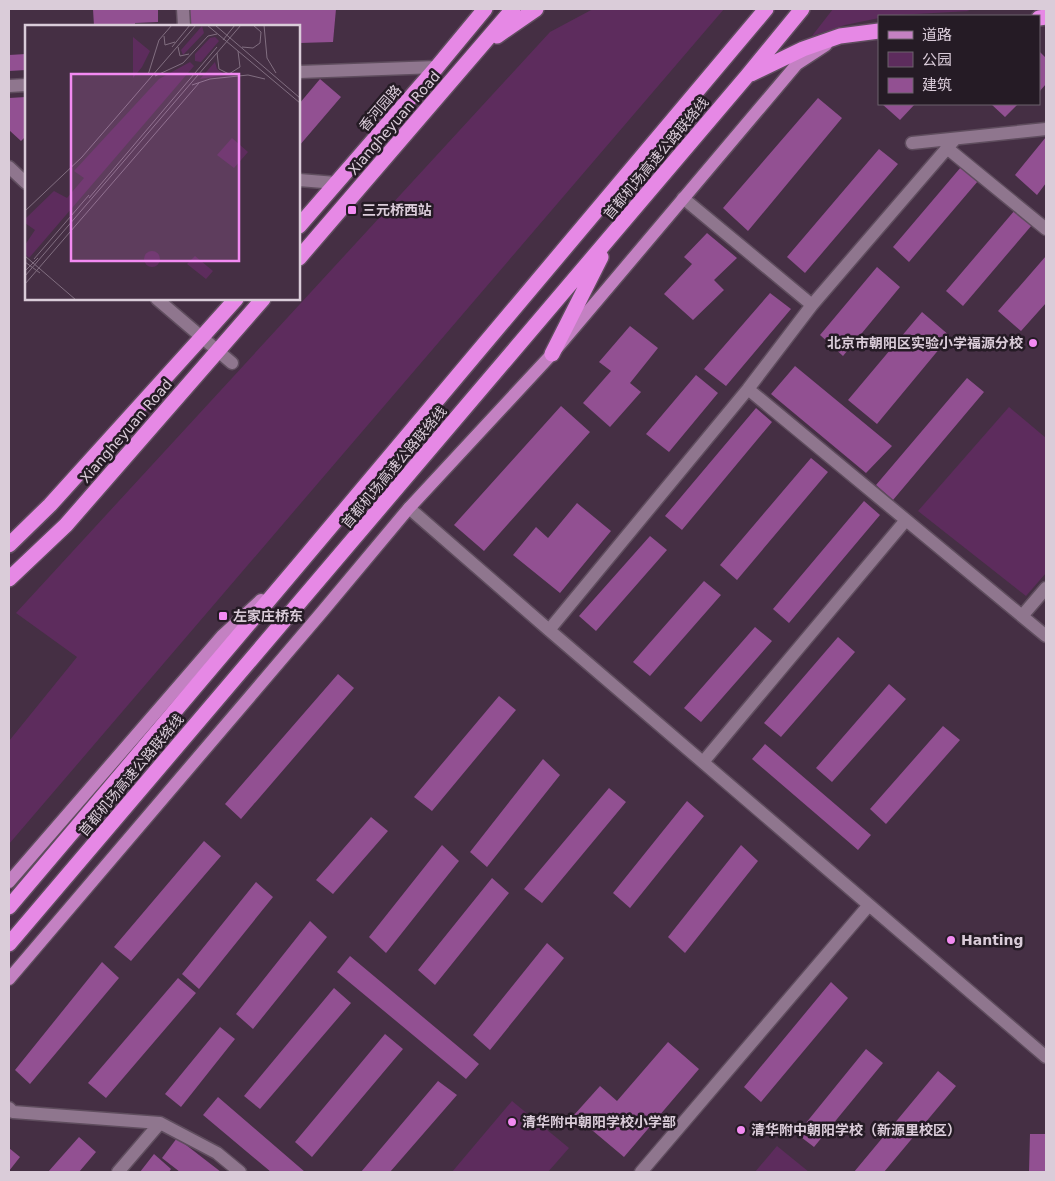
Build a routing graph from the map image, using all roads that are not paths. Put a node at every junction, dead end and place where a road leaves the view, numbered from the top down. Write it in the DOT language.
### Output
graph roads {
  1 [pos="183,9"];
  2 [pos="513,9"];
  3 [pos="536,9"];
  4 [pos="766,9"];
  5 [pos="802,9"];
  6 [pos="484,10"];
  7 [pos="184,25"];
  8 [pos="878,31"];
  9 [pos="840,36"];
  10 [pos="478,50"];
  11 [pos="437,67"];
  12 [pos="300,72"];
  13 [pos="747,76"];
  14 [pos="25,85"];
  15 [pos="9,86"];
  16 [pos="1046,129"];
  17 [pos="912,143"];
  18 [pos="951,144"];
  19 [pos="9,167"];
  20 [pos="300,180"];
  21 [pos="25,182"];
  22 [pos="336,183"];
  23 [pos="683,198"];
  24 [pos="300,225"];
  25 [pos="1046,229"];
  26 [pos="612,235"];
  27 [pos="300,257"];
  28 [pos="158,300"];
  29 [pos="235,300"];
  30 [pos="262,300"];
  31 [pos="812,305"];
  32 [pos="202,338"];
  33 [pos="218,351"];
  34 [pos="552,354"];
  35 [pos="232,363"];
  36 [pos="748,389"];
  37 [pos="409,508"];
  38 [pos="906,520"];
  39 [pos="9,545"];
  40 [pos="301,562"];
  41 [pos="9,579"];
  42 [pos="1046,588"];
  43 [pos="1022,616"];
  44 [pos="549,630"];
  45 [pos="1046,636"];
  46 [pos="703,762"];
  47 [pos="9,882"];
  48 [pos="10,905"];
  49 [pos="869,905"];
  50 [pos="9,944"];
  51 [pos="9,979"];
  52 [pos="1046,1057"];
  53 [pos="9,1108"];
  54 [pos="160,1124"];
  55 [pos="118,1172"];
  56 [pos="240,1172"];
  57 [pos="641,1172"];
  1 -- 7 [label="street"];
  2 -- 10 [label="highway, Xiangheyuan Road"];
  3 -- 10 [label="highway"];
  4 -- 40 [label="highway, 首都机场高速公路联络线"];
  5 -- 13 [label="highway, 首都机场高速公路联络线"];
  6 -- 11 [label="highway, 香河园路"];
  8 -- 9 [label="highway"];
  9 -- 13 [label="highway"];
  9 -- 23 [label="main road"];
  10 -- 27 [label="highway, Xiangheyuan Road"];
  11 -- 12 [label="street"];
  11 -- 22 [label="highway, 香河园路"];
  13 -- 26 [label="highway, 首都机场高速公路联络线"];
  14 -- 15 [label="street"];
  16 -- 18 [label="street"];
  17 -- 18 [label="street"];
  18 -- 25 [label="street"];
  18 -- 31 [label="street"];
  19 -- 21 [label="street"];
  20 -- 22 [label="street"];
  22 -- 24 [label="highway, 香河园路"];
  23 -- 31 [label="street"];
  23 -- 34 [label="main road"];
  26 -- 34 [label="highway"];
  26 -- 50 [label="highway, 首都机场高速公路联络线"];
  28 -- 32 [label="street"];
  29 -- 32 [label="highway"];
  30 -- 33 [label="highway, Xiangheyuan Road"];
  31 -- 36 [label="street"];
  32 -- 33 [label="street"];
  32 -- 39 [label="highway, Xiangheyuan Road"];
  33 -- 35 [label="street"];
  33 -- 41 [label="highway, Xiangheyuan Road"];
  34 -- 37 [label="main road"];
  36 -- 38 [label="street"];
  36 -- 44 [label="street"];
  37 -- 44 [label="street"];
  37 -- 51 [label="main road"];
  38 -- 43 [label="street"];
  38 -- 46 [label="street"];
  40 -- 47 [label="main road"];
  40 -- 48 [label="highway, 首都机场高速公路联络线"];
  42 -- 43 [label="street"];
  43 -- 45 [label="street"];
  44 -- 46 [label="street"];
  46 -- 49 [label="street"];
  49 -- 52 [label="street"];
  49 -- 57 [label="street"];
  53 -- 54 [label="street"];
  54 -- 55 [label="street"];
  54 -- 56 [label="street"];
}
